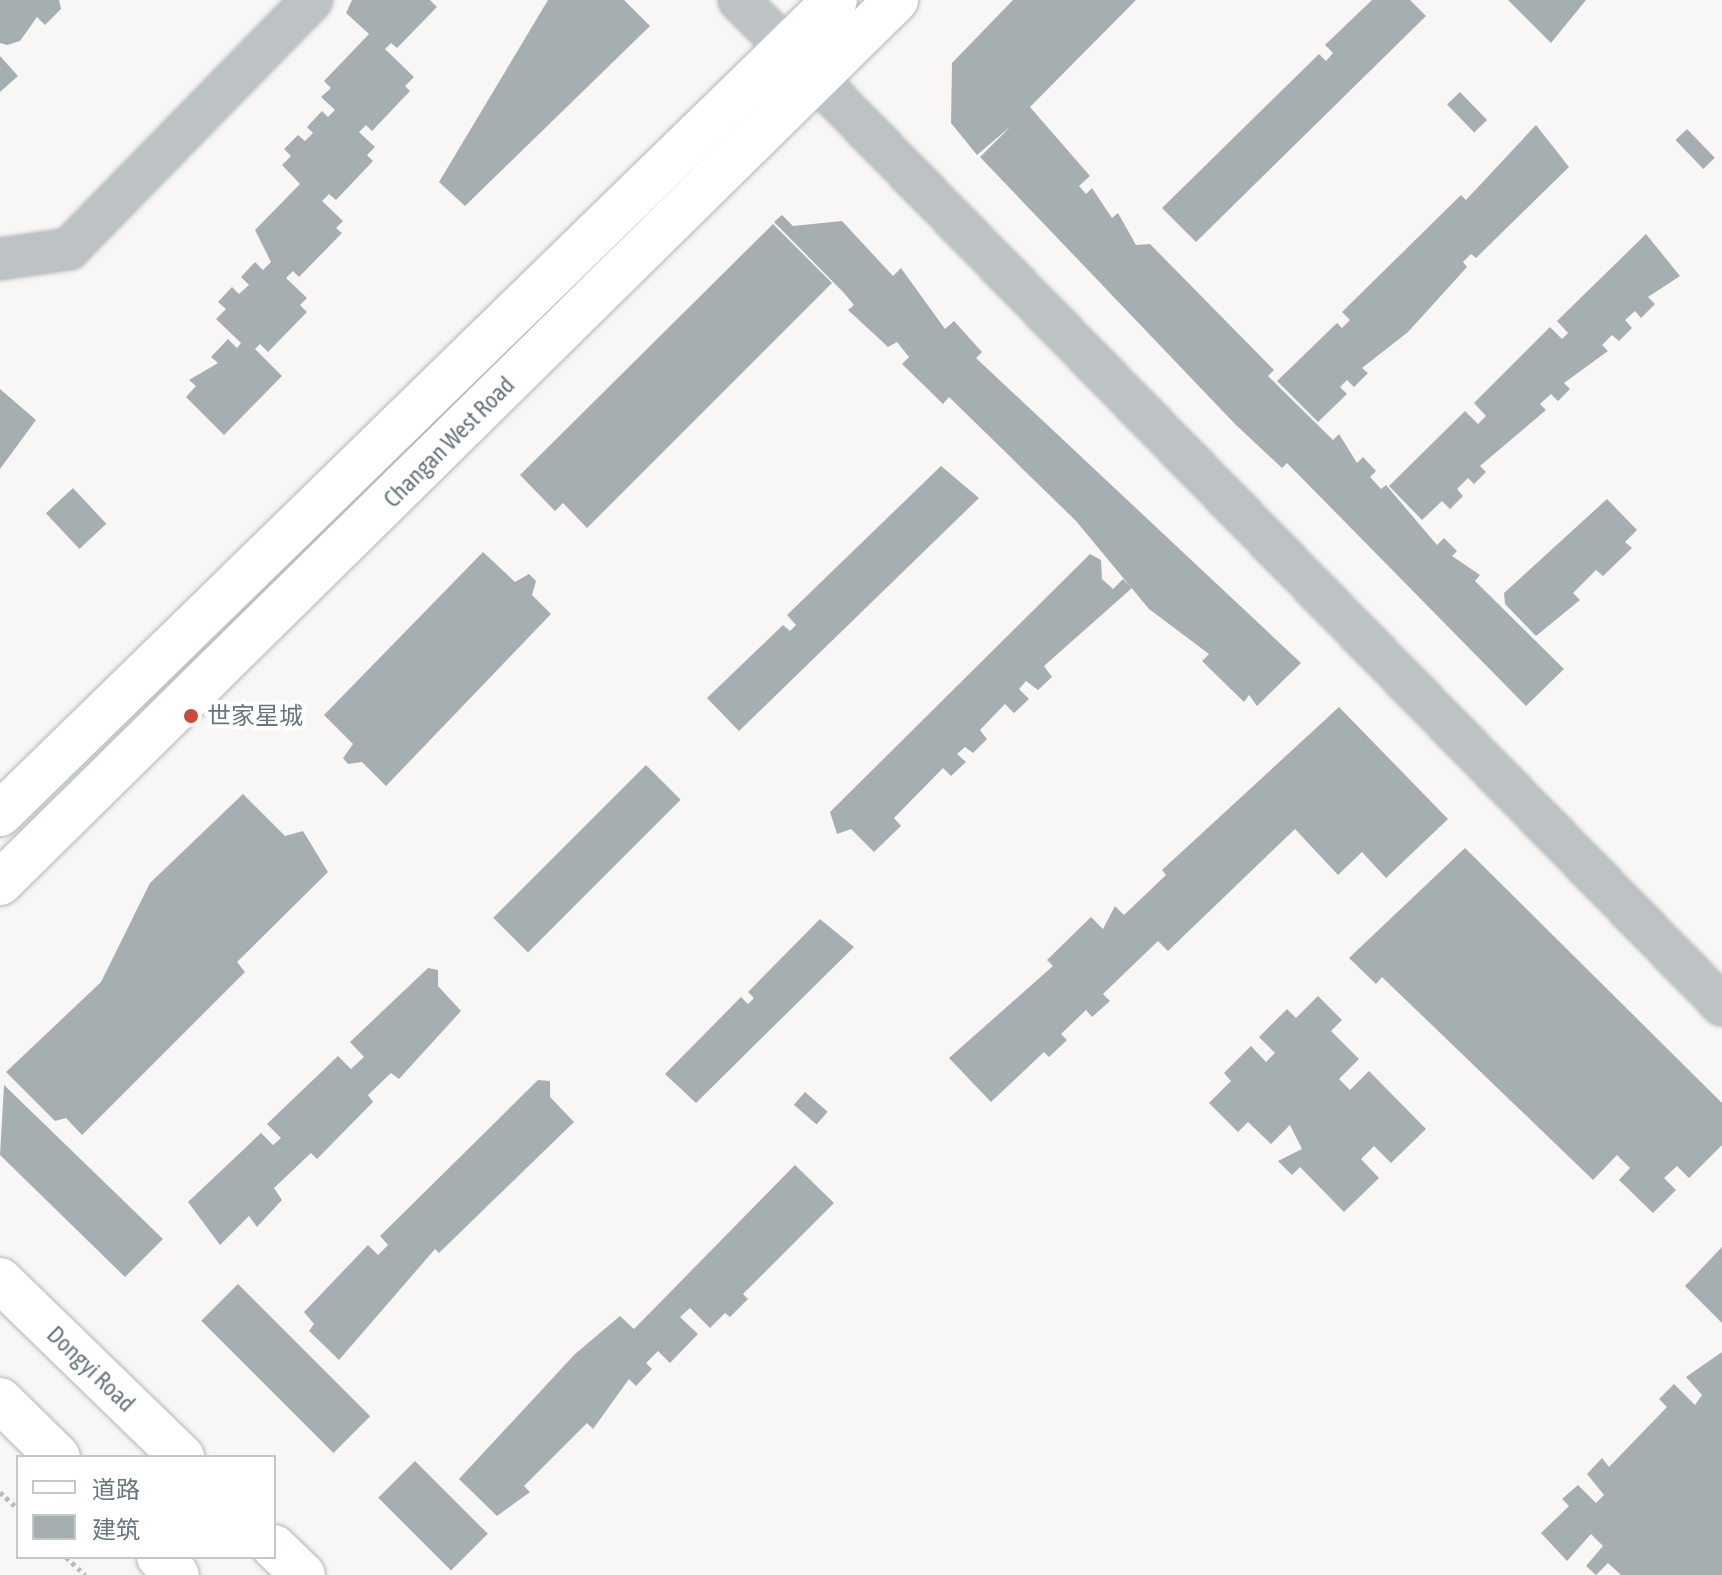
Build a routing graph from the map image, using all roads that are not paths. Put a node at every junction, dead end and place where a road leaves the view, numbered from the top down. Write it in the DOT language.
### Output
graph roads {
  1 [pos="312,0"];
  2 [pos="739,0"];
  3 [pos="835,0"];
  4 [pos="896,0"];
  5 [pos="788,47"];
  6 [pos="815,82"];
  7 [pos="0,259"];
  8 [pos="0,814"];
  9 [pos="0,883"];
  10 [pos="1722,1005"];
  11 [pos="0,1280"];
  12 [pos="0,1400"];
  13 [pos="56,1455"];
  14 [pos="180,1455"];
  15 [pos="276,1549"];
  16 [pos="161,1559"];
  17 [pos="177,1575"];
  18 [pos="303,1575"];
  1 -- 7 [label="street"];
  2 -- 5 [label="street"];
  3 -- 5 [label="main road, Changan West Road"];
  4 -- 6 [label="main road, Changan West Road"];
  5 -- 6 [label="street"];
  5 -- 8 [label="main road, Changan West Road"];
  6 -- 9 [label="main road, Changan West Road"];
  6 -- 10 [label="street"];
  11 -- 14 [label="main road, Dongyi Road"];
  12 -- 13 [label="main road"];
  15 -- 18 [label="main road"];
  16 -- 17 [label="main road"];
}
